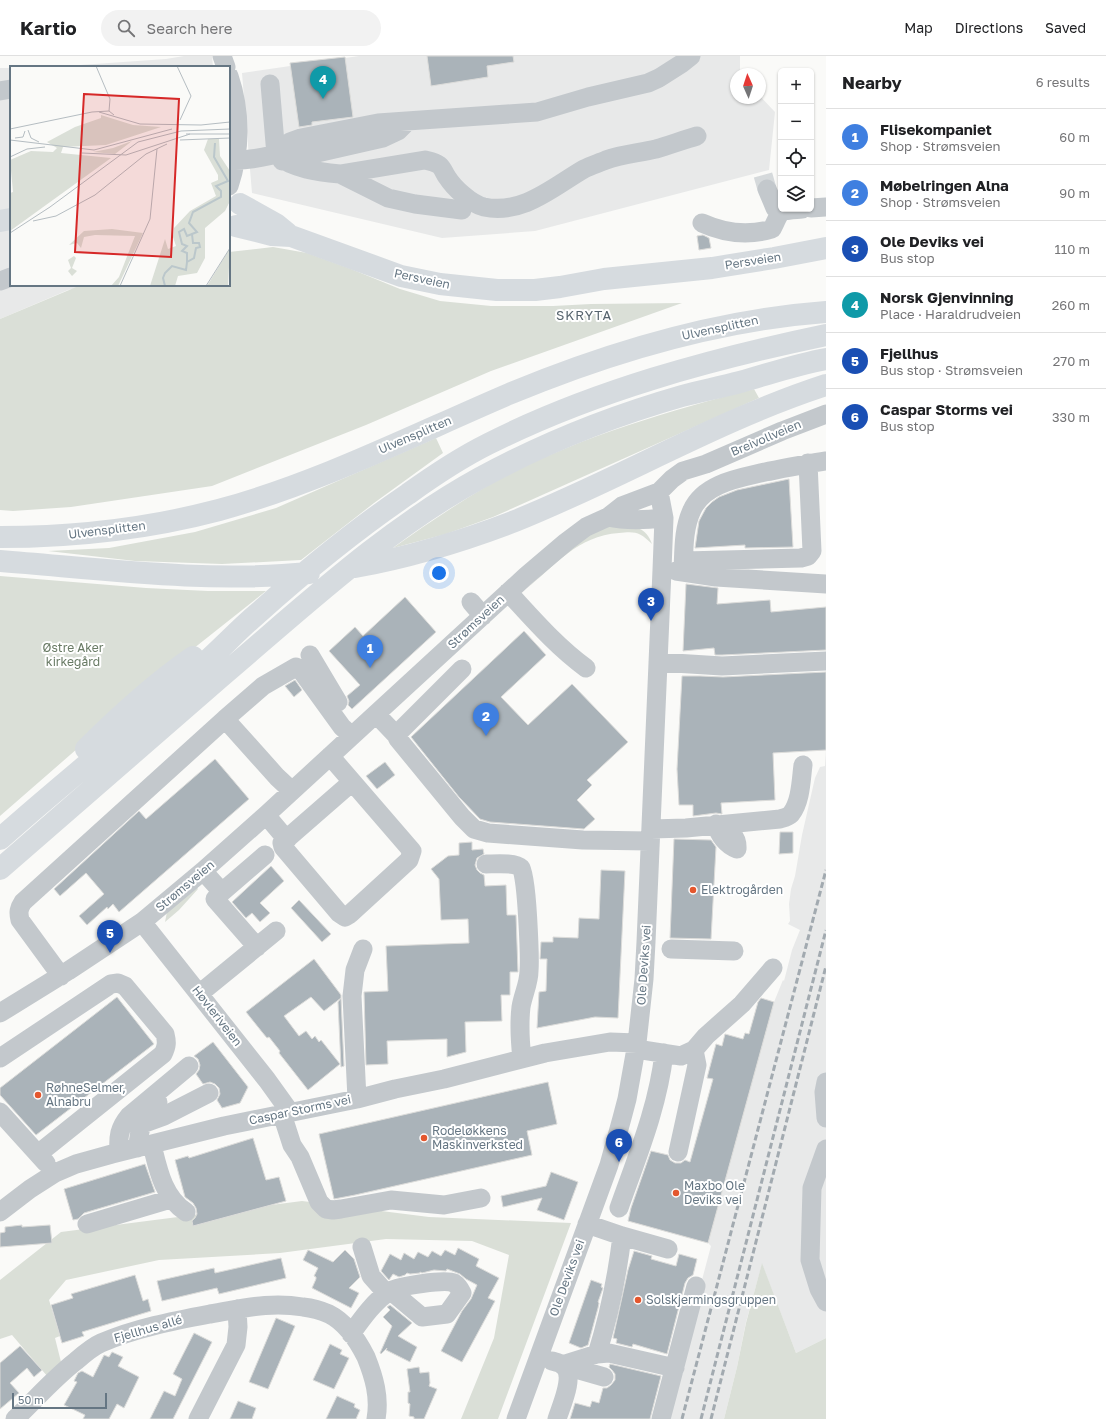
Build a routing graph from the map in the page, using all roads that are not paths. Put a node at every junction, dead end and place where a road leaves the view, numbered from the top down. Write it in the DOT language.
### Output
graph roads {
  1 [pos="683,59"];
  2 [pos="230,81"];
  3 [pos="270,84"];
  4 [pos="10,89"];
  5 [pos="0,91"];
  6 [pos="697,136"];
  7 [pos="279,158"];
  8 [pos="235,160"];
  9 [pos="340,174"];
  10 [pos="230,182"];
  11 [pos="768,189"];
  12 [pos="235,199"];
  13 [pos="826,207"];
  14 [pos="814,208"];
  15 [pos="462,210"];
  16 [pos="778,210"];
  17 [pos="780,212"];
  18 [pos="10,218"];
  19 [pos="0,221"];
  20 [pos="702,223"];
  21 [pos="232,228"];
  22 [pos="291,236"];
  23 [pos="826,248"];
  24 [pos="826,263"];
  25 [pos="10,277"];
  26 [pos="0,281"];
  27 [pos="560,287"];
  28 [pos="826,312"];
  29 [pos="826,335"];
  30 [pos="826,359"];
  31 [pos="826,385"];
  32 [pos="826,414"];
  33 [pos="817,462"];
  34 [pos="706,464"];
  35 [pos="659,492"];
  36 [pos="608,517"];
  37 [pos="664,518"];
  38 [pos="0,537"];
  39 [pos="0,561"];
  40 [pos="683,566"];
  41 [pos="662,570"];
  42 [pos="826,584"];
  43 [pos="508,592"];
  44 [pos="310,655"];
  45 [pos="826,661"];
  46 [pos="658,662"];
  47 [pos="586,668"];
  48 [pos="462,669"];
  49 [pos="376,714"];
  50 [pos="225,719"];
  51 [pos="356,732"];
  52 [pos="396,735"];
  53 [pos="330,756"];
  54 [pos="803,765"];
  55 [pos="352,782"];
  56 [pos="292,791"];
  57 [pos="266,815"];
  58 [pos="650,835"];
  59 [pos="0,839"];
  60 [pos="287,840"];
  61 [pos="265,855"];
  62 [pos="486,864"];
  63 [pos="0,869"];
  64 [pos="203,871"];
  65 [pos="222,892"];
  66 [pos="142,922"];
  67 [pos="276,931"];
  68 [pos="257,947"];
  69 [pos="671,948"];
  70 [pos="362,949"];
  71 [pos="734,951"];
  72 [pos="773,968"];
  73 [pos="61,976"];
  74 [pos="199,994"];
  75 [pos="0,1013"];
  76 [pos="637,1046"];
  77 [pos="694,1050"];
  78 [pos="664,1053"];
  79 [pos="0,1058"];
  80 [pos="522,1059"];
  81 [pos="191,1069"];
  82 [pos="826,1082"];
  83 [pos="209,1093"];
  84 [pos="357,1099"];
  85 [pos="0,1112"];
  86 [pos="286,1113"];
  87 [pos="826,1118"];
  88 [pos="135,1120"];
  89 [pos="145,1146"];
  90 [pos="826,1149"];
  91 [pos="118,1152"];
  92 [pos="678,1152"];
  93 [pos="38,1154"];
  94 [pos="55,1173"];
  95 [pos="481,1198"];
  96 [pos="171,1200"];
  97 [pos="619,1208"];
  98 [pos="0,1212"];
  99 [pos="186,1212"];
  100 [pos="87,1224"];
  101 [pos="587,1224"];
  102 [pos="622,1236"];
  103 [pos="362,1247"];
  104 [pos="668,1249"];
  105 [pos="696,1286"];
  106 [pos="826,1302"];
  107 [pos="237,1310"];
  108 [pos="351,1334"];
  109 [pos="597,1354"];
  110 [pos="540,1357"];
  111 [pos="562,1365"];
  112 [pos="675,1368"];
  113 [pos="604,1377"];
  114 [pos="25,1416"];
  115 [pos="198,1419"];
  116 [pos="376,1419"];
  117 [pos="516,1419"];
  118 [pos="557,1419"];
  119 [pos="661,1419"];
  1 -- 7 [label="street"];
  2 -- 8 [label="street"];
  3 -- 7 [label="street"];
  4 -- 5 [label="street"];
  6 -- 9 [label="street"];
  7 -- 8 [label="street"];
  7 -- 9 [label="street"];
  8 -- 10 [label="street"];
  9 -- 15 [label="street"];
  11 -- 16 [label="street"];
  12 -- 21 [label="main road"];
  12 -- 22 [label="main road, Persveien"];
  13 -- 14 [label="street"];
  17 -- 20 [label="street"];
  18 -- 19 [label="main road"];
  21 -- 22 [label="main road, Persveien"];
  22 -- 27 [label="main road, Persveien"];
  23 -- 27 [label="main road, Persveien"];
  24 -- 27 [label="main road, Persveien"];
  25 -- 26 [label="street"];
  28 -- 38 [label="main road, Ulvensplitten"];
  29 -- 59 [label="main road"];
  30 -- 63 [label="main road"];
  31 -- 39 [label="main road"];
  32 -- 34 [label="street, Breivollveien"];
  33 -- 40 [label="street"];
  33 -- 40 [label="street"];
  34 -- 35 [label="street, Breivollveien"];
  34 -- 37 [label="street, Breivollveien"];
  35 -- 36 [label="street, Strømsveien"];
  35 -- 37 [label="street, Ole Deviks vei"];
  36 -- 37 [label="street, Strømsveien"];
  36 -- 43 [label="street, Strømsveien"];
  37 -- 41 [label="street, Ole Deviks vei"];
  40 -- 41 [label="street"];
  40 -- 42 [label="street"];
  41 -- 46 [label="street, Ole Deviks vei"];
  43 -- 47 [label="street"];
  43 -- 49 [label="street, Strømsveien"];
  44 -- 51 [label="street"];
  45 -- 46 [label="street"];
  46 -- 58 [label="street, Ole Deviks vei"];
  48 -- 52 [label="street"];
  49 -- 51 [label="street, Strømsveien"];
  49 -- 52 [label="street"];
  50 -- 51 [label="street"];
  50 -- 56 [label="street"];
  50 -- 73 [label="street"];
  51 -- 53 [label="street, Strømsveien"];
  52 -- 58 [label="street"];
  53 -- 55 [label="street"];
  53 -- 56 [label="street, Strømsveien"];
  54 -- 58 [label="street"];
  55 -- 60 [label="street"];
  55 -- 60 [label="street"];
  56 -- 57 [label="street, Strømsveien"];
  57 -- 60 [label="street"];
  57 -- 64 [label="street, Strømsveien"];
  58 -- 76 [label="street, Ole Deviks vei"];
  61 -- 65 [label="street"];
  62 -- 80 [label="street"];
  64 -- 65 [label="street"];
  64 -- 66 [label="street, Strømsveien"];
  65 -- 68 [label="street"];
  66 -- 73 [label="street, Strømsveien"];
  66 -- 74 [label="street, Høvleriveien"];
  67 -- 68 [label="street"];
  68 -- 74 [label="street"];
  69 -- 71 [label="street"];
  70 -- 84 [label="street"];
  72 -- 77 [label="street"];
  73 -- 75 [label="street, Strømsveien"];
  74 -- 86 [label="street, Høvleriveien"];
  76 -- 78 [label="street, Caspar Storms vei"];
  76 -- 80 [label="street, Caspar Storms vei"];
  76 -- 101 [label="street, Ole Deviks vei"];
  77 -- 78 [label="street, Caspar Storms vei"];
  77 -- 92 [label="street"];
  78 -- 97 [label="street"];
  79 -- 93 [label="street"];
  80 -- 84 [label="street, Caspar Storms vei"];
  81 -- 88 [label="street"];
  82 -- 87 [label="street"];
  83 -- 88 [label="street"];
  84 -- 86 [label="street, Caspar Storms vei"];
  85 -- 93 [label="street"];
  86 -- 89 [label="street, Caspar Storms vei"];
  86 -- 95 [label="street, Høvleriveien"];
  88 -- 89 [label="street"];
  88 -- 91 [label="street"];
  89 -- 91 [label="street, Caspar Storms vei"];
  89 -- 96 [label="street"];
  90 -- 106 [label="street"];
  91 -- 94 [label="street, Caspar Storms vei"];
  93 -- 94 [label="street"];
  94 -- 98 [label="street, Caspar Storms vei"];
  96 -- 99 [label="street"];
  96 -- 100 [label="street"];
  101 -- 102 [label="street"];
  101 -- 110 [label="street, Ole Deviks vei"];
  102 -- 104 [label="street"];
  102 -- 109 [label="street"];
  103 -- 108 [label="street"];
  105 -- 112 [label="street"];
  107 -- 108 [label="street, Fjellhus allé"];
  107 -- 114 [label="street, Fjellhus allé"];
  107 -- 115 [label="street"];
  108 -- 116 [label="street, Fjellhus allé"];
  109 -- 111 [label="street"];
  109 -- 112 [label="street"];
  110 -- 111 [label="street"];
  110 -- 117 [label="street, Ole Deviks vei"];
  111 -- 113 [label="street"];
  111 -- 118 [label="street"];
  112 -- 119 [label="street"];
}
